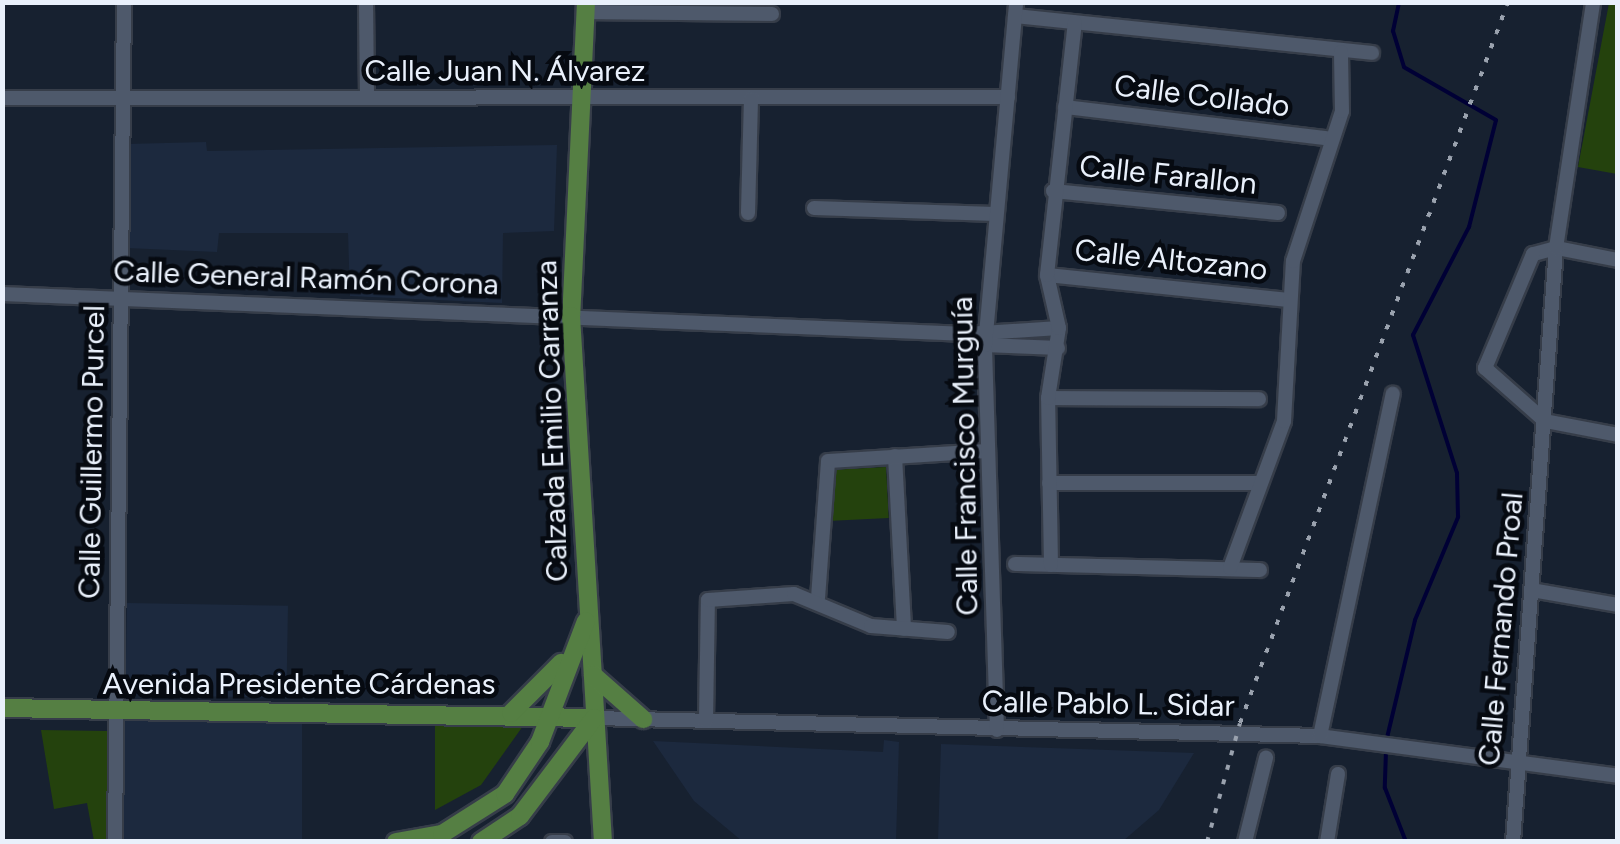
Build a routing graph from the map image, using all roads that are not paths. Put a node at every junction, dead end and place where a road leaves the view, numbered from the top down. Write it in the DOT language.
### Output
graph roads {
  1 [pos="124,2"];
  2 [pos="366,2"];
  3 [pos="1593,2"];
  4 [pos="586,7"];
  5 [pos="710,8"];
  6 [pos="747,8"];
  7 [pos="1016,9"];
  8 [pos="772,14"];
  9 [pos="1075,23"];
  10 [pos="1341,52"];
  11 [pos="1372,53"];
  12 [pos="367,97"];
  13 [pos="1008,97"];
  14 [pos="2,98"];
  15 [pos="123,98"];
  16 [pos="582,99"];
  17 [pos="751,99"];
  18 [pos="1065,107"];
  19 [pos="1332,138"];
  20 [pos="1053,191"];
  21 [pos="814,208"];
  22 [pos="748,213"];
  23 [pos="1278,213"];
  24 [pos="996,214"];
  25 [pos="1556,248"];
  26 [pos="1618,260"];
  27 [pos="1047,275"];
  28 [pos="2,294"];
  29 [pos="122,298"];
  30 [pos="1289,300"];
  31 [pos="571,316"];
  32 [pos="986,326"];
  33 [pos="1059,328"];
  34 [pos="967,334"];
  35 [pos="985,345"];
  36 [pos="1058,348"];
  37 [pos="1392,394"];
  38 [pos="1048,398"];
  39 [pos="1259,399"];
  40 [pos="1545,421"];
  41 [pos="1618,434"];
  42 [pos="988,451"];
  43 [pos="895,456"];
  44 [pos="1049,483"];
  45 [pos="1256,483"];
  46 [pos="1015,564"];
  47 [pos="1051,564"];
  48 [pos="1230,568"];
  49 [pos="1260,570"];
  50 [pos="1532,590"];
  51 [pos="818,598"];
  52 [pos="1618,605"];
  53 [pos="586,621"];
  54 [pos="904,629"];
  55 [pos="948,632"];
  56 [pos="570,650"];
  57 [pos="593,675"];
  58 [pos="2,708"];
  59 [pos="116,710"];
  60 [pos="511,713"];
  61 [pos="549,716"];
  62 [pos="594,718"];
  63 [pos="642,719"];
  64 [pos="706,721"];
  65 [pos="997,724"];
  66 [pos="1320,736"];
  67 [pos="1266,758"];
  68 [pos="1517,758"];
  69 [pos="1338,774"];
  70 [pos="1618,776"];
  71 [pos="115,842"];
  72 [pos="396,842"];
  73 [pos="481,842"];
  74 [pos="552,842"];
  75 [pos="565,842"];
  76 [pos="603,842"];
  77 [pos="1244,842"];
  78 [pos="1327,842"];
  79 [pos="1513,842"];
  1 -- 15 [label="street, Calle Guillermo Purcel"];
  2 -- 12 [label="street"];
  3 -- 25 [label="street, Calle Fernando Proal"];
  4 -- 5 [label="street"];
  4 -- 16 [label="main road, Calzada Emilio Carranza"];
  5 -- 6 [label="street"];
  6 -- 8 [label="street"];
  7 -- 9 [label="street"];
  7 -- 13 [label="street, Calle Francisco Murguía"];
  9 -- 10 [label="street"];
  9 -- 18 [label="street"];
  10 -- 11 [label="street"];
  10 -- 19 [label="street"];
  12 -- 15 [label="street, Calle Juan N. Álvarez"];
  12 -- 16 [label="street, Calle Juan N. Álvarez"];
  13 -- 17 [label="street, Calle Juan N. Álvarez"];
  13 -- 24 [label="street, Calle Francisco Murguía"];
  14 -- 15 [label="street, Calle Juan N. Álvarez"];
  15 -- 29 [label="street, Calle Guillermo Purcel"];
  16 -- 17 [label="street, Calle Juan N. Álvarez"];
  16 -- 31 [label="main road, Calzada Emilio Carranza"];
  17 -- 22 [label="street"];
  18 -- 19 [label="street, Calle Collado"];
  18 -- 20 [label="street"];
  19 -- 30 [label="street"];
  20 -- 23 [label="street, Calle Farallon"];
  20 -- 27 [label="street"];
  21 -- 24 [label="street"];
  24 -- 32 [label="street, Calle Francisco Murguía"];
  25 -- 26 [label="street"];
  25 -- 40 [label="street, Calle Fernando Proal"];
  25 -- 40 [label="street"];
  27 -- 30 [label="street, Calle Altozano"];
  27 -- 33 [label="street"];
  28 -- 29 [label="street, Calle General Ramón Corona"];
  29 -- 31 [label="street, Calle General Ramón Corona"];
  29 -- 59 [label="street, Calle Guillermo Purcel"];
  30 -- 45 [label="street"];
  31 -- 34 [label="street, Calle General Ramón Corona"];
  31 -- 53 [label="main road, Calzada Emilio Carranza"];
  32 -- 33 [label="street"];
  32 -- 34 [label="street, Calle General Ramón Corona"];
  32 -- 35 [label="street, Calle Francisco Murguía"];
  33 -- 36 [label="street"];
  34 -- 35 [label="street, Calle General Ramón Corona"];
  35 -- 36 [label="street"];
  35 -- 42 [label="street, Calle Francisco Murguía"];
  36 -- 38 [label="street"];
  37 -- 66 [label="street"];
  38 -- 39 [label="street"];
  38 -- 44 [label="street"];
  40 -- 41 [label="street"];
  40 -- 50 [label="street, Calle Fernando Proal"];
  42 -- 43 [label="street"];
  42 -- 65 [label="street, Calle Francisco Murguía"];
  43 -- 51 [label="street"];
  43 -- 54 [label="street"];
  44 -- 45 [label="street"];
  44 -- 47 [label="street"];
  45 -- 48 [label="street"];
  46 -- 47 [label="street"];
  47 -- 48 [label="street"];
  48 -- 49 [label="street"];
  50 -- 52 [label="street"];
  50 -- 68 [label="street, Calle Fernando Proal"];
  51 -- 54 [label="street"];
  51 -- 64 [label="street"];
  53 -- 56 [label="main road"];
  53 -- 57 [label="main road, Calzada Emilio Carranza"];
  54 -- 55 [label="street"];
  56 -- 60 [label="main road"];
  56 -- 61 [label="main road"];
  57 -- 62 [label="main road, Calzada Emilio Carranza"];
  57 -- 63 [label="main road"];
  58 -- 59 [label="main road, Avenida Presidente Cárdenas"];
  59 -- 60 [label="main road, Avenida Presidente Cárdenas"];
  59 -- 71 [label="street, Calle Guillermo Purcel"];
  60 -- 61 [label="main road, Avenida Presidente Cárdenas"];
  61 -- 62 [label="main road, Avenida Presidente Cárdenas"];
  61 -- 72 [label="main road"];
  62 -- 63 [label="street, Calle Pablo L. Sidar"];
  62 -- 73 [label="main road"];
  62 -- 76 [label="main road, Calzada Emilio Carranza"];
  63 -- 64 [label="street, Calle Pablo L. Sidar"];
  64 -- 65 [label="street, Calle Pablo L. Sidar"];
  65 -- 66 [label="street, Calle Pablo L. Sidar"];
  66 -- 68 [label="street, Calle Pablo L. Sidar"];
  67 -- 77 [label="street"];
  68 -- 70 [label="street, Calle Pablo L. Sidar"];
  68 -- 79 [label="street, Calle Fernando Proal"];
  69 -- 78 [label="street"];
  74 -- 75 [label="street"];
}
